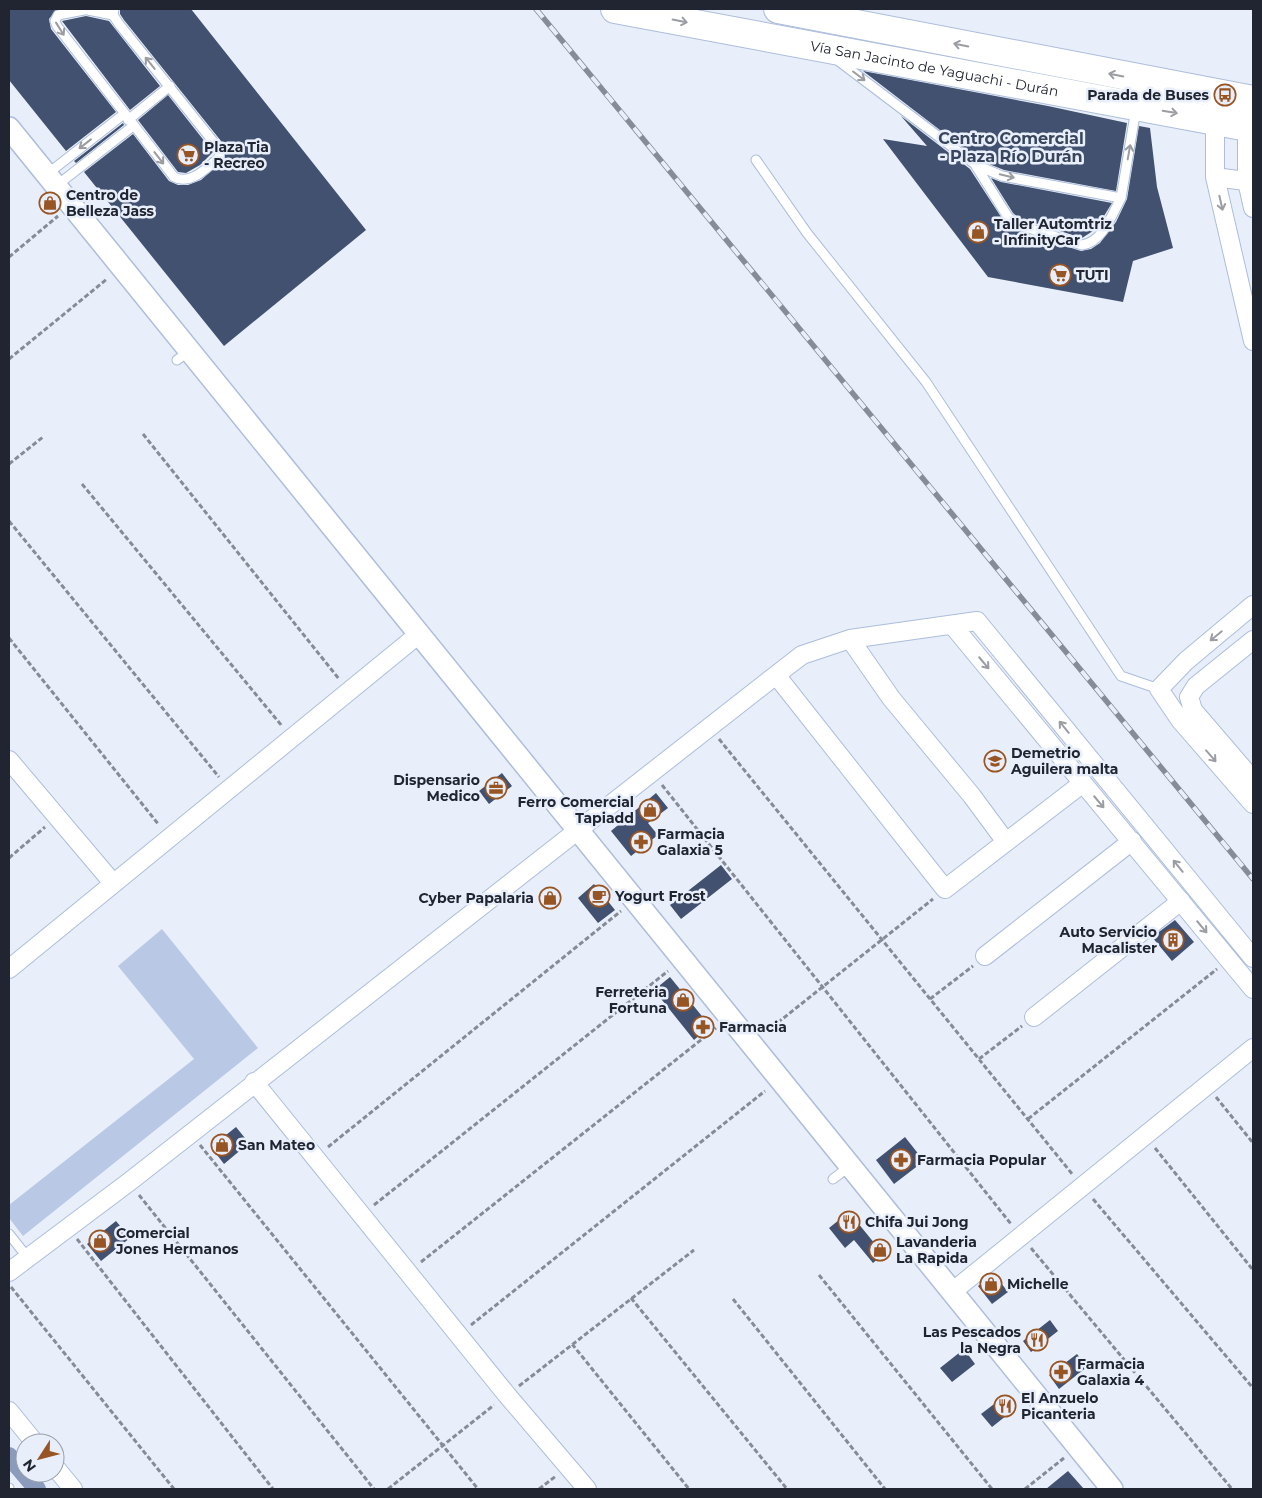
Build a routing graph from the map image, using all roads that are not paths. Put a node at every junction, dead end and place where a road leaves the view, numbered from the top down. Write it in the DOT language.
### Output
graph roads {
  1 [pos="89,9"];
  2 [pos="615,9"];
  3 [pos="778,9"];
  4 [pos="113,12"];
  5 [pos="820,47"];
  6 [pos="170,86"];
  7 [pos="1216,93"];
  8 [pos="1251,100"];
  9 [pos="1137,106"];
  10 [pos="128,120"];
  11 [pos="1215,120"];
  12 [pos="1250,127"];
  13 [pos="9,128"];
  14 [pos="756,160"];
  15 [pos="976,165"];
  16 [pos="1215,177"];
  17 [pos="51,181"];
  18 [pos="1250,181"];
  19 [pos="1121,198"];
  20 [pos="1253,208"];
  21 [pos="1253,341"];
  22 [pos="1253,605"];
  23 [pos="953,626"];
  24 [pos="419,634"];
  25 [pos="850,639"];
  26 [pos="1253,640"];
  27 [pos="776,674"];
  28 [pos="1159,689"];
  29 [pos="9,760"];
  30 [pos="1253,780"];
  31 [pos="1083,783"];
  32 [pos="1253,804"];
  33 [pos="579,831"];
  34 [pos="1132,841"];
  35 [pos="1006,842"];
  36 [pos="113,882"];
  37 [pos="1181,901"];
  38 [pos="985,956"];
  39 [pos="1253,958"];
  40 [pos="9,968"];
  41 [pos="1253,989"];
  42 [pos="1034,1017"];
  43 [pos="1253,1048"];
  44 [pos="254,1082"];
  45 [pos="850,1166"];
  46 [pos="833,1179"];
  47 [pos="9,1234"];
  48 [pos="28,1258"];
  49 [pos="9,1272"];
  50 [pos="952,1292"];
  51 [pos="9,1411"];
  52 [pos="27,1433"];
  53 [pos="65,1479"];
  54 [pos="73,1489"];
  55 [pos="587,1489"];
  56 [pos="1112,1489"];
  1 -- 4 [label="lane"];
  1 -- 10 [label="lane, one-way"];
  2 -- 5 [label="main road, Vía San Jacinto de Yaguachi - Durán, one-way"];
  7 -- 3 [label="main road, Vía San Jacinto de Yaguachi - Durán, one-way"];
  6 -- 4 [label="lane, one-way"];
  5 -- 9 [label="main road, Vía San Jacinto de Yaguachi - Durán"];
  5 -- 15 [label="lane, one-way"];
  6 -- 10 [label="lane"];
  10 -- 6 [label="lane, one-way"];
  7 -- 8 [label="main road, Vía San Jacinto de Yaguachi - Durán"];
  7 -- 11 [label="street"];
  8 -- 12 [label="street"];
  9 -- 11 [label="main road, Vía San Jacinto de Yaguachi - Durán, one-way"];
  19 -- 9 [label="lane, one-way"];
  10 -- 17 [label="lane"];
  10 -- 17 [label="lane, one-way"];
  11 -- 12 [label="main road, Vía San Jacinto de Yaguachi - Durán"];
  11 -- 16 [label="street"];
  12 -- 18 [label="street"];
  13 -- 17 [label="street"];
  14 -- 28 [label="lane"];
  15 -- 19 [label="lane, one-way"];
  15 -- 19 [label="lane"];
  16 -- 18 [label="street"];
  16 -- 21 [label="street, one-way"];
  17 -- 24 [label="street"];
  18 -- 20 [label="street"];
  22 -- 28 [label="street, one-way"];
  23 -- 25 [label="street"];
  23 -- 31 [label="street, one-way"];
  39 -- 23 [label="street, one-way"];
  24 -- 33 [label="street"];
  24 -- 36 [label="street"];
  25 -- 27 [label="street"];
  25 -- 35 [label="street"];
  26 -- 30 [label="street"];
  27 -- 33 [label="street"];
  27 -- 35 [label="street"];
  28 -- 32 [label="street, one-way"];
  29 -- 36 [label="street"];
  31 -- 34 [label="street, one-way"];
  31 -- 35 [label="street"];
  33 -- 44 [label="street"];
  33 -- 45 [label="street"];
  34 -- 37 [label="street"];
  34 -- 38 [label="street"];
  36 -- 40 [label="street"];
  37 -- 41 [label="street, one-way"];
  37 -- 42 [label="street"];
  43 -- 50 [label="street"];
  44 -- 48 [label="street"];
  44 -- 55 [label="street"];
  45 -- 46 [label="lane"];
  45 -- 50 [label="street"];
  47 -- 48 [label="lane"];
  48 -- 49 [label="street"];
  50 -- 56 [label="street"];
  51 -- 52 [label="street"];
  53 -- 54 [label="street"];
}
